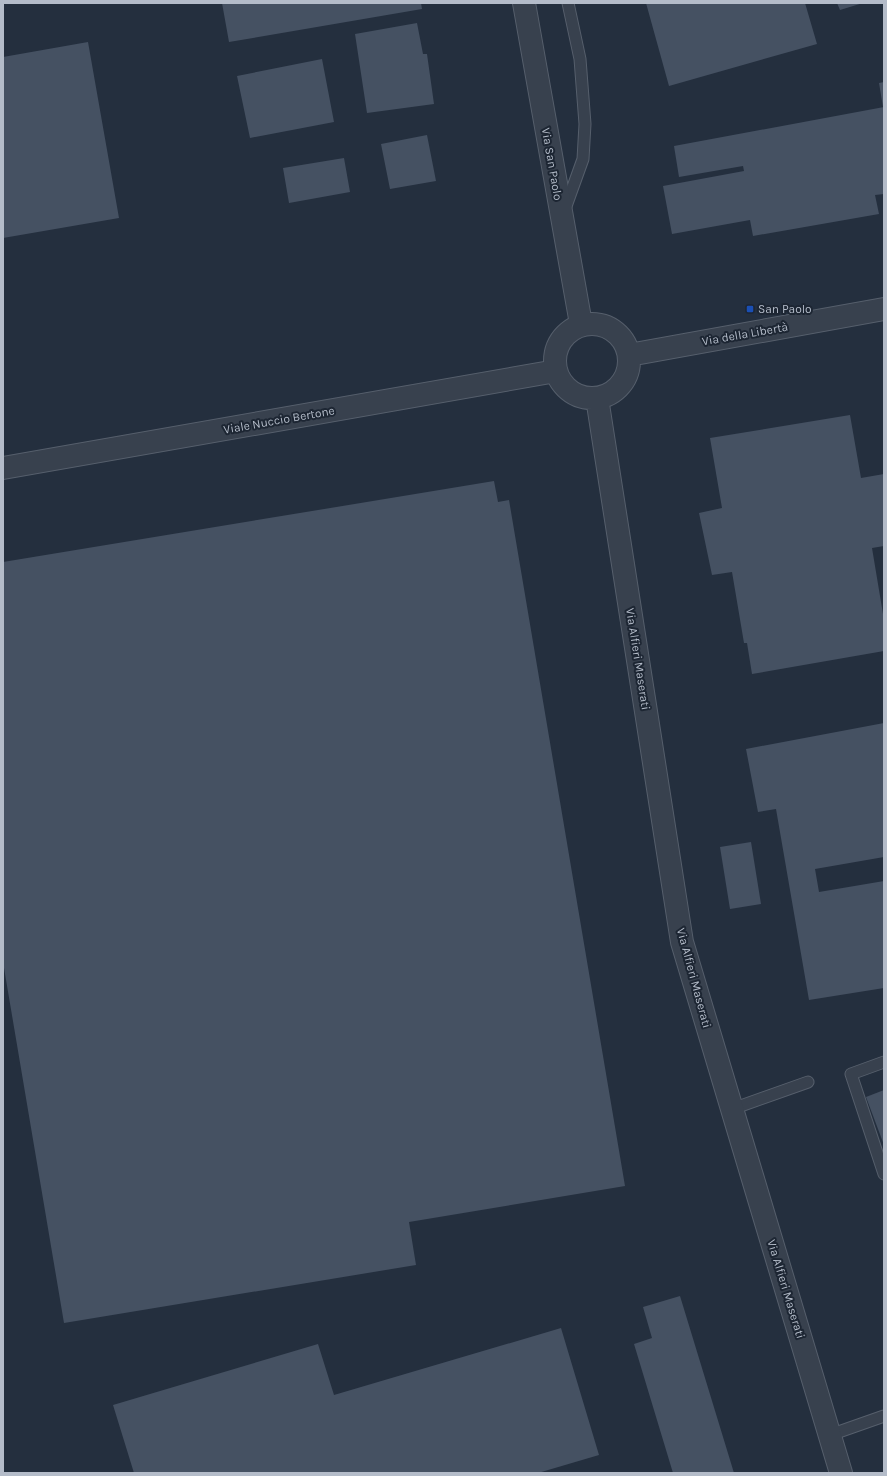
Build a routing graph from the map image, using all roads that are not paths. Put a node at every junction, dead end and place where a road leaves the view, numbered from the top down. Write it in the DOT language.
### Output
graph roads {
  1 [pos="524,3"];
  2 [pos="568,3"];
  3 [pos="562,217"];
  4 [pos="884,310"];
  5 [pos="581,324"];
  6 [pos="629,355"];
  7 [pos="556,371"];
  8 [pos="597,398"];
  9 [pos="3,468"];
  10 [pos="884,1062"];
  11 [pos="808,1082"];
  12 [pos="732,1109"];
  13 [pos="884,1174"];
  14 [pos="884,1416"];
  15 [pos="830,1435"];
  16 [pos="841,1473"];
  1 -- 3 [label="street, Via San Paolo"];
  2 -- 3 [label="lane"];
  3 -- 5 [label="street, Via San Paolo"];
  4 -- 6 [label="street, Via della Libertà"];
  5 -- 6 [label="street"];
  5 -- 7 [label="street"];
  6 -- 8 [label="street"];
  7 -- 8 [label="street"];
  7 -- 9 [label="street, Viale Nuccio Bertone"];
  8 -- 12 [label="street, Via Alfieri Maserati"];
  10 -- 13 [label="lane"];
  11 -- 12 [label="lane"];
  12 -- 15 [label="street, Via Alfieri Maserati"];
  14 -- 15 [label="lane"];
  15 -- 16 [label="street, Via Alfieri Maserati"];
}
